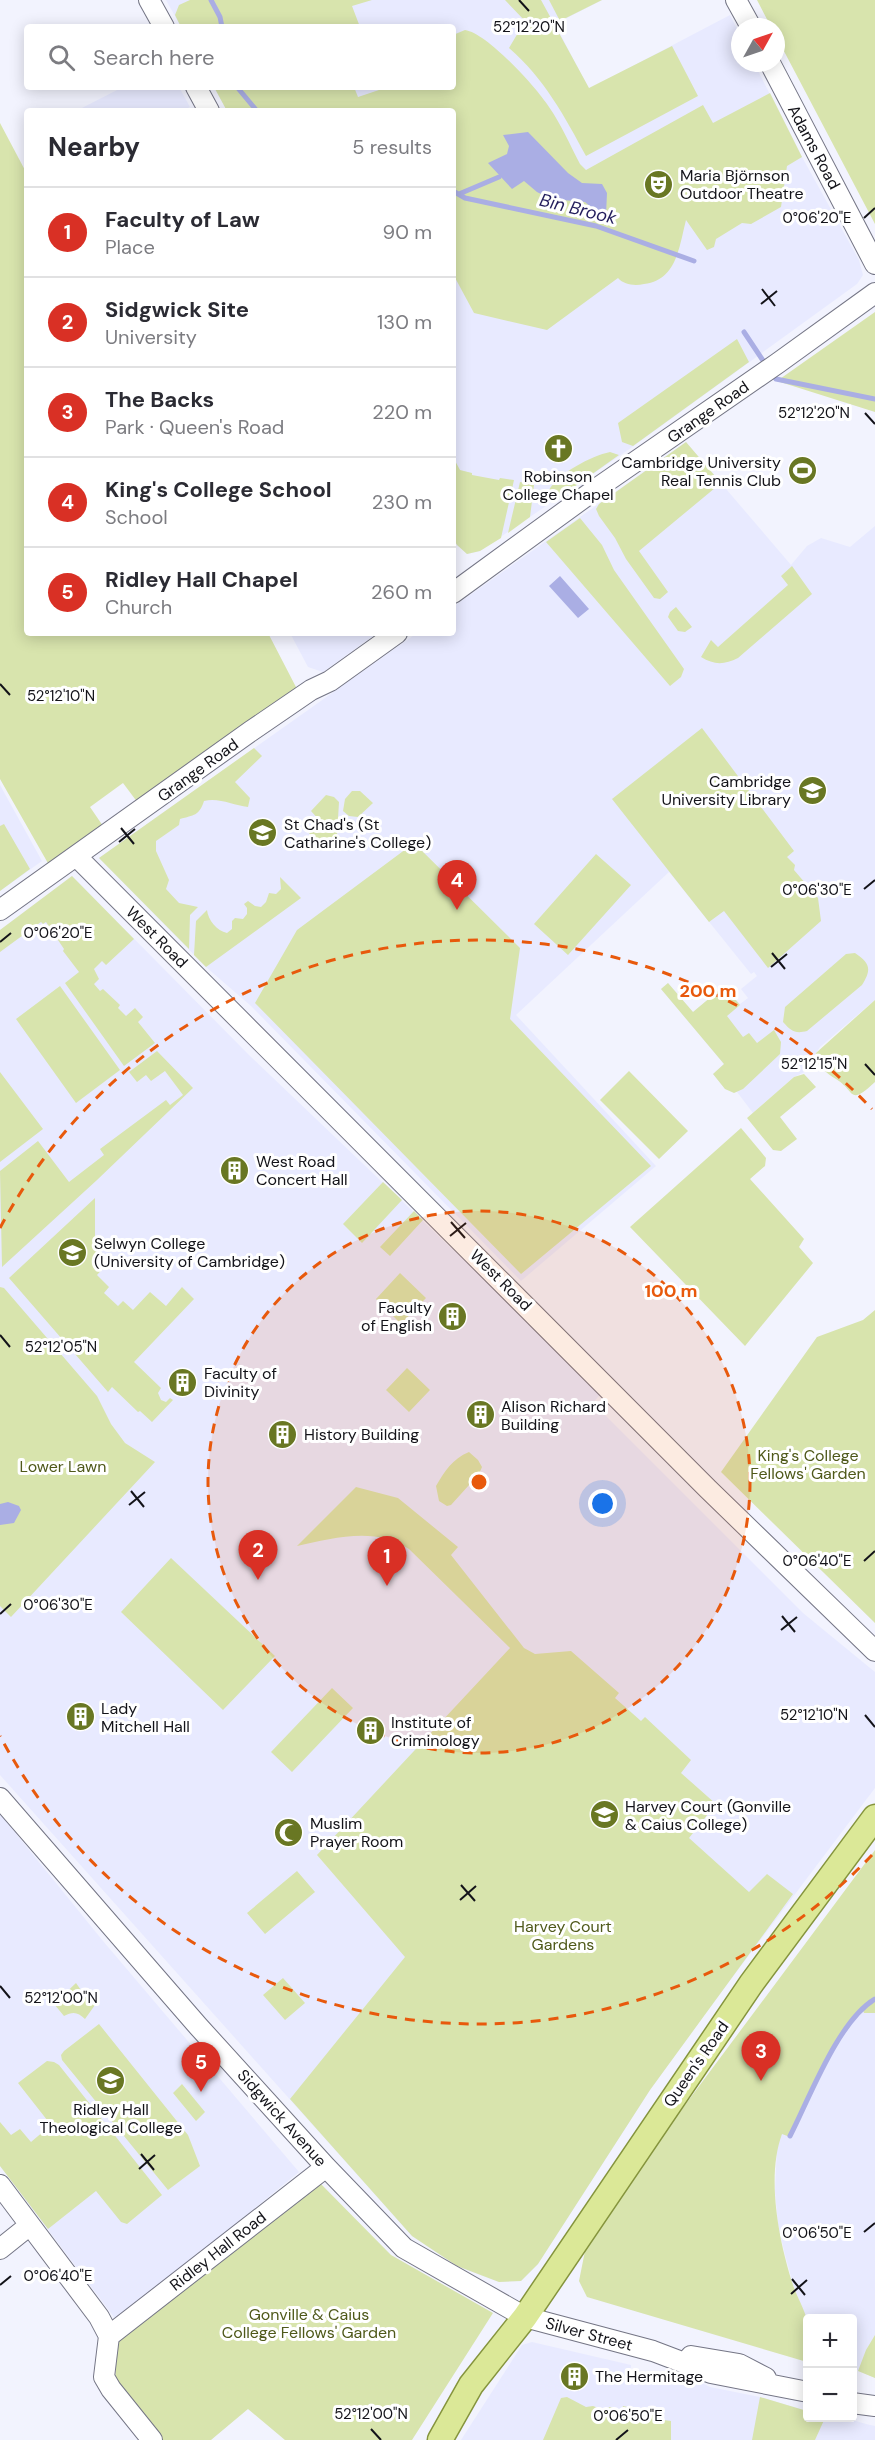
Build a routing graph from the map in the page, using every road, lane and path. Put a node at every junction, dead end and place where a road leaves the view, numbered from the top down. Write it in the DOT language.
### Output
graph roads {
  1 [pos="149,0"];
  2 [pos="736,0"];
  3 [pos="745,18"];
  4 [pos="162,24"];
  5 [pos="775,72"];
  6 [pos="198,90"];
  7 [pos="206,108"];
  8 [pos="875,264"];
  9 [pos="875,293"];
  10 [pos="456,584"];
  11 [pos="393,636"];
  12 [pos="77,857"];
  13 [pos="0,910"];
  14 [pos="875,1651"];
  15 [pos="0,1798"];
  16 [pos="875,1817"];
  17 [pos="326,2167"];
  18 [pos="0,2184"];
  19 [pos="30,2225"];
  20 [pos="0,2248"];
  21 [pos="525,2317"];
  22 [pos="110,2336"];
  23 [pos="803,2391"];
  24 [pos="857,2404"];
  25 [pos="875,2406"];
  26 [pos="152,2440"];
  27 [pos="440,2440"];
  1 -- 4 [label="street"];
  2 -- 3 [label="street"];
  5 -- 8 [label="street, Adams Road"];
  6 -- 7 [label="street"];
  9 -- 10 [label="street, Grange Road"];
  11 -- 12 [label="street, Grange Road"];
  12 -- 13 [label="street, Grange Road"];
  12 -- 14 [label="street, West Road"];
  15 -- 17 [label="street, Sidgwick Avenue"];
  16 -- 21 [label="main road, Queen's Road"];
  17 -- 21 [label="street, Sidgwick Avenue"];
  17 -- 22 [label="street, Ridley Hall Road"];
  18 -- 19 [label="street"];
  19 -- 20 [label="street"];
  19 -- 22 [label="street"];
  21 -- 23 [label="street, Silver Street"];
  21 -- 27 [label="main road, Queen's Road"];
  22 -- 26 [label="street"];
  24 -- 25 [label="street"];
}
